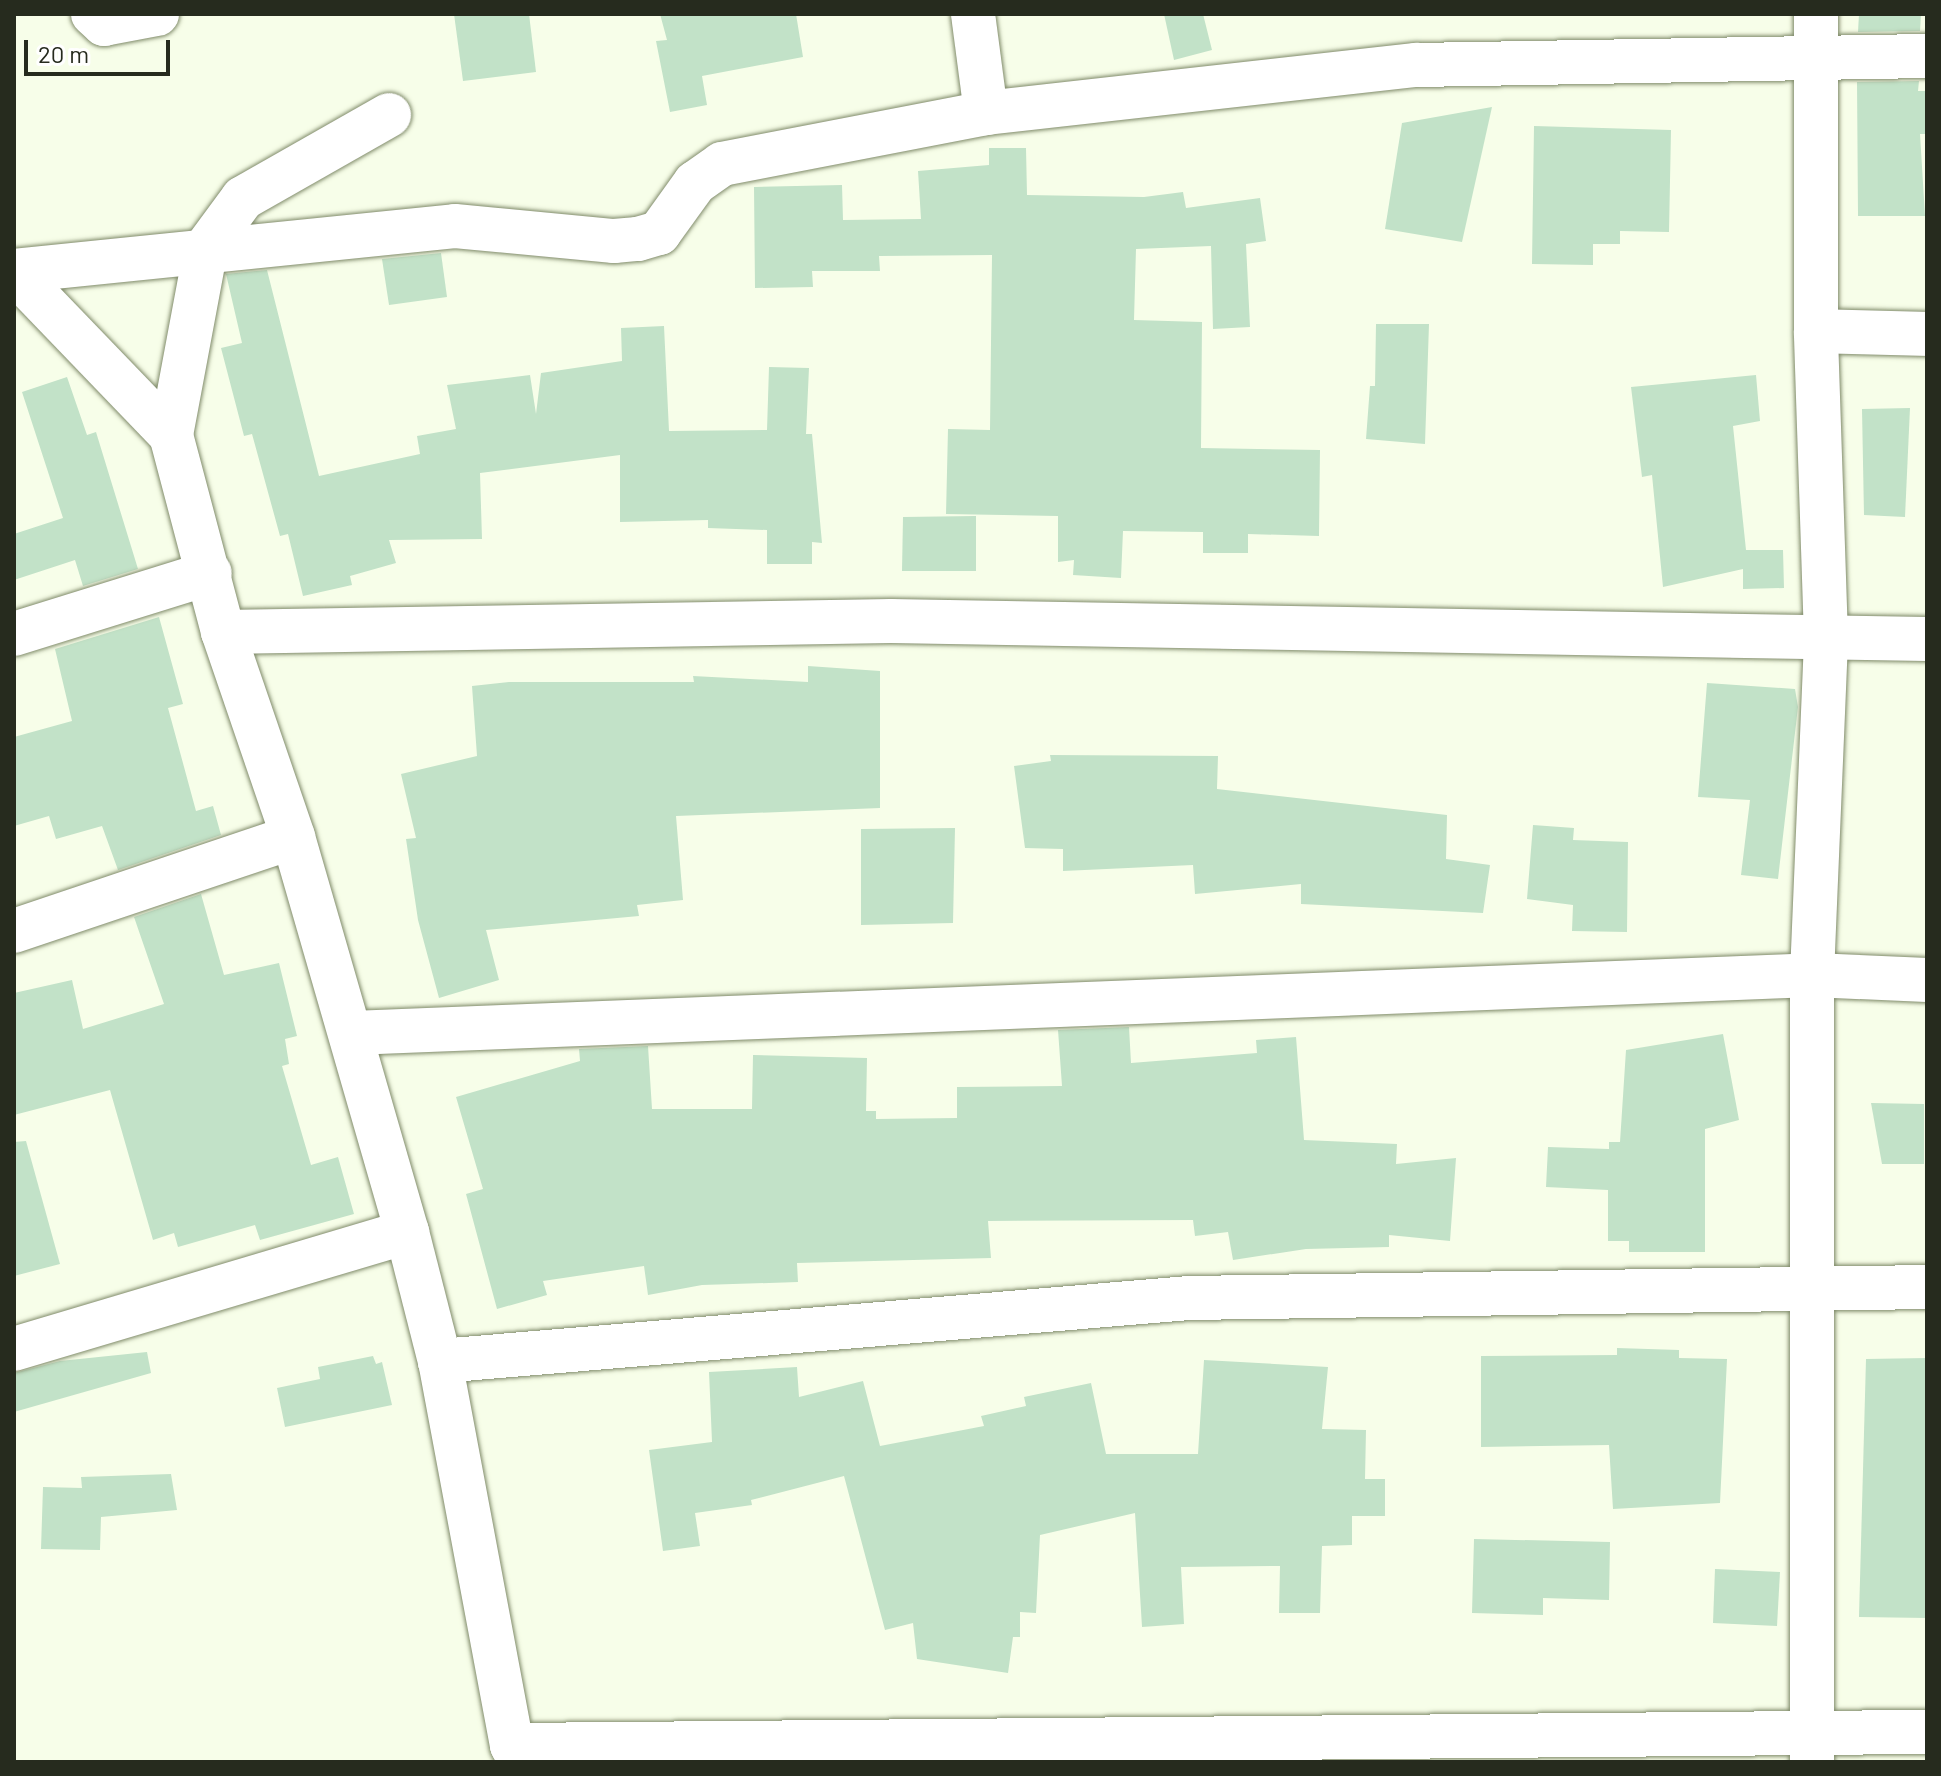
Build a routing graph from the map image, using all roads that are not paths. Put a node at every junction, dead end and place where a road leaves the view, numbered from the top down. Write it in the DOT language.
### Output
graph roads {
  1 [pos="93,14"];
  2 [pos="157,14"];
  3 [pos="973,14"];
  4 [pos="1816,14"];
  5 [pos="1927,56"];
  6 [pos="1817,57"];
  7 [pos="986,113"];
  8 [pos="389,115"];
  9 [pos="206,248"];
  10 [pos="14,272"];
  11 [pos="1816,331"];
  12 [pos="1927,334"];
  13 [pos="171,435"];
  14 [pos="210,573"];
  15 [pos="223,632"];
  16 [pos="14,634"];
  17 [pos="1826,638"];
  18 [pos="1927,639"];
  19 [pos="293,837"];
  20 [pos="14,931"];
  21 [pos="1812,975"];
  22 [pos="1927,980"];
  23 [pos="352,1033"];
  24 [pos="407,1232"];
  25 [pos="1808,1287"];
  26 [pos="1927,1287"];
  27 [pos="14,1349"];
  28 [pos="440,1361"];
  29 [pos="1927,1732"];
  30 [pos="1813,1749"];
  31 [pos="516,1753"];
  1 -- 2 [label="street"];
  3 -- 7 [label="street"];
  4 -- 6 [label="street"];
  5 -- 6 [label="street"];
  6 -- 7 [label="street"];
  6 -- 11 [label="street"];
  7 -- 9 [label="street"];
  8 -- 9 [label="street"];
  9 -- 10 [label="street"];
  9 -- 13 [label="street"];
  10 -- 13 [label="street"];
  11 -- 12 [label="street"];
  11 -- 17 [label="street"];
  13 -- 14 [label="street"];
  14 -- 15 [label="street"];
  14 -- 16 [label="street"];
  15 -- 17 [label="street"];
  15 -- 19 [label="street"];
  17 -- 18 [label="street"];
  17 -- 21 [label="street"];
  19 -- 20 [label="street"];
  19 -- 23 [label="street"];
  21 -- 22 [label="street"];
  21 -- 23 [label="street"];
  21 -- 25 [label="street"];
  23 -- 24 [label="street"];
  24 -- 27 [label="street"];
  24 -- 28 [label="street"];
  25 -- 26 [label="street"];
  25 -- 28 [label="street"];
  25 -- 30 [label="street"];
  28 -- 31 [label="street"];
  29 -- 30 [label="street"];
  30 -- 31 [label="street"];
}
